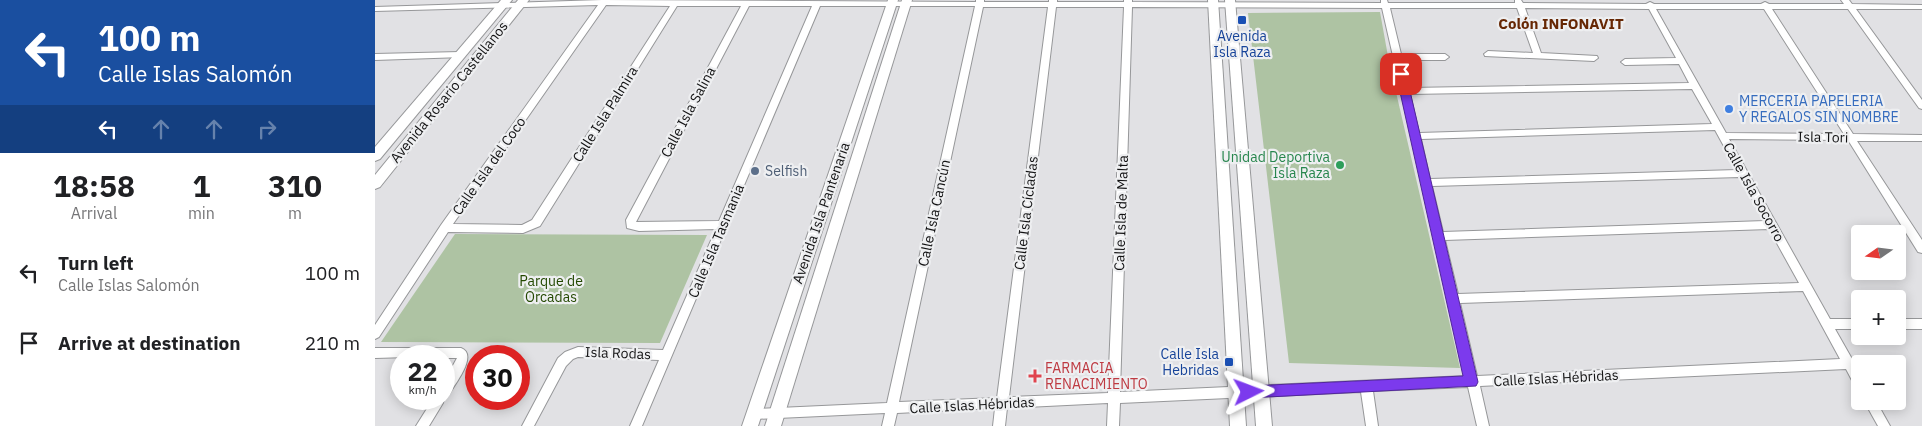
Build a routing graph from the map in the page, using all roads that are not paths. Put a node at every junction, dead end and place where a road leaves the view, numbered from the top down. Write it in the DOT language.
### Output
graph roads {
  1 [pos="505,2"];
  2 [pos="522,2"];
  3 [pos="604,2"];
  4 [pos="675,2"];
  5 [pos="747,2"];
  6 [pos="818,2"];
  7 [pos="899,2"];
  8 [pos="979,2"];
  9 [pos="1053,2"];
  10 [pos="1128,2"];
  11 [pos="1214,3"];
  12 [pos="1230,3"];
  13 [pos="1315,3"];
  14 [pos="1385,3"];
  15 [pos="1519,3"];
  16 [pos="1650,3"];
  17 [pos="1705,3"];
  18 [pos="1765,3"];
  19 [pos="1848,4"];
  20 [pos="1922,7"];
  21 [pos="375,9"];
  22 [pos="1488,54"];
  23 [pos="460,55"];
  24 [pos="1538,56"];
  25 [pos="375,57"];
  26 [pos="1397,57"];
  27 [pos="1445,57"];
  28 [pos="1594,58"];
  29 [pos="1682,61"];
  30 [pos="1625,62"];
  31 [pos="1696,86"];
  32 [pos="1405,91"];
  33 [pos="1922,106"];
  34 [pos="1719,127"];
  35 [pos="1415,136"];
  36 [pos="1724,136"];
  37 [pos="1852,138"];
  38 [pos="1922,138"];
  39 [pos="375,156"];
  40 [pos="1744,173"];
  41 [pos="377,179"];
  42 [pos="1426,183"];
  43 [pos="1772,224"];
  44 [pos="722,226"];
  45 [pos="445,228"];
  46 [pos="1438,236"];
  47 [pos="1922,249"];
  48 [pos="1807,287"];
  49 [pos="1452,299"];
  50 [pos="1827,324"];
  51 [pos="1851,324"];
  52 [pos="1906,324"];
  53 [pos="1922,324"];
  54 [pos="375,334"];
  55 [pos="375,353"];
  56 [pos="390,353"];
  57 [pos="455,353"];
  58 [pos="667,355"];
  59 [pos="1849,364"];
  60 [pos="1851,368"];
  61 [pos="455,375"];
  62 [pos="1471,382"];
  63 [pos="1365,386"];
  64 [pos="1261,392"];
  65 [pos="1237,393"];
  66 [pos="1114,398"];
  67 [pos="1002,403"];
  68 [pos="892,408"];
  69 [pos="432,410"];
  70 [pos="1875,410"];
  71 [pos="752,420"];
  72 [pos="775,420"];
  73 [pos="422,426"];
  74 [pos="528,426"];
  75 [pos="636,426"];
  76 [pos="888,426"];
  77 [pos="999,426"];
  78 [pos="1113,426"];
  79 [pos="1238,426"];
  80 [pos="1264,426"];
  81 [pos="1373,426"];
  82 [pos="1483,426"];
  83 [pos="1884,426"];
  1 -- 2 [label="street"];
  1 -- 21 [label="street"];
  1 -- 23 [label="street, Avenida Rosario Castellanos"];
  2 -- 3 [label="street"];
  2 -- 41 [label="street, Avenida Rosario Castellanos"];
  3 -- 4 [label="street"];
  3 -- 45 [label="street, Calle Isla del Coco"];
  4 -- 5 [label="street"];
  4 -- 45 [label="street, Calle Isla Palmira"];
  5 -- 6 [label="street"];
  5 -- 44 [label="street, Calle Isla Salina"];
  6 -- 7 [label="street"];
  6 -- 44 [label="street, Calle Isla Tasmania"];
  7 -- 8 [label="street"];
  7 -- 71 [label="street, Avenida Isla Pantenaria"];
  7 -- 72 [label="street, Avenida Isla Pantenaria"];
  8 -- 9 [label="street"];
  8 -- 68 [label="street, Calle Isla Cancún"];
  9 -- 10 [label="street"];
  9 -- 67 [label="street, Calle Isla Cícladas"];
  10 -- 11 [label="street"];
  10 -- 66 [label="street, Calle Isla de Malta"];
  11 -- 12 [label="street"];
  11 -- 65 [label="street"];
  12 -- 13 [label="street"];
  12 -- 64 [label="street"];
  13 -- 14 [label="street"];
  14 -- 15 [label="street"];
  14 -- 26 [label="street"];
  15 -- 16 [label="street"];
  15 -- 24 [label="street"];
  16 -- 17 [label="street"];
  16 -- 29 [label="street, Calle Isla Socorro"];
  17 -- 18 [label="street"];
  18 -- 19 [label="street"];
  18 -- 37 [label="street"];
  19 -- 20 [label="street"];
  19 -- 33 [label="street"];
  22 -- 24 [label="street"];
  23 -- 25 [label="street"];
  23 -- 39 [label="street, Avenida Rosario Castellanos"];
  24 -- 28 [label="street"];
  26 -- 27 [label="street"];
  26 -- 32 [label="street"];
  29 -- 30 [label="street"];
  29 -- 31 [label="street, Calle Isla Socorro"];
  31 -- 32 [label="street"];
  31 -- 34 [label="street, Calle Isla Socorro"];
  32 -- 35 [label="street"];
  34 -- 35 [label="street"];
  34 -- 36 [label="street, Calle Isla Socorro"];
  35 -- 42 [label="street"];
  36 -- 37 [label="street, Isla Tori"];
  36 -- 40 [label="street, Calle Isla Socorro"];
  37 -- 38 [label="street, Isla Tori"];
  37 -- 47 [label="street"];
  40 -- 42 [label="street"];
  40 -- 43 [label="street, Calle Isla Socorro"];
  42 -- 46 [label="street"];
  43 -- 46 [label="street"];
  43 -- 48 [label="street, Calle Isla Socorro"];
  44 -- 58 [label="street, Calle Isla Tasmania"];
  45 -- 54 [label="street, Calle Isla del Coco"];
  46 -- 49 [label="street"];
  48 -- 49 [label="street"];
  48 -- 50 [label="street, Calle Isla Socorro"];
  49 -- 62 [label="street"];
  50 -- 51 [label="street"];
  50 -- 59 [label="street, Calle Isla Socorro"];
  52 -- 53 [label="street"];
  55 -- 56 [label="street"];
  57 -- 61 [label="street"];
  58 -- 74 [label="street, Isla Rodas"];
  58 -- 75 [label="street, Calle Isla Tasmania"];
  59 -- 60 [label="street, Calle Isla Socorro"];
  59 -- 62 [label="street, Calle Islas Hébridas"];
  62 -- 63 [label="street, Calle Islas Hébridas"];
  62 -- 82 [label="street"];
  63 -- 64 [label="street, Calle Islas Hébridas"];
  63 -- 81 [label="street"];
  64 -- 65 [label="street, Calle Islas Hébridas"];
  64 -- 80 [label="street"];
  65 -- 66 [label="street, Calle Islas Hébridas"];
  65 -- 79 [label="street"];
  66 -- 67 [label="street, Calle Islas Hébridas"];
  66 -- 78 [label="street, Calle Isla de Malta"];
  67 -- 68 [label="street, Calle Islas Hébridas"];
  67 -- 77 [label="street, Calle Isla Cícladas"];
  68 -- 72 [label="street, Calle Islas Hébridas"];
  68 -- 76 [label="street, Calle Isla Cancún"];
  69 -- 73 [label="street"];
  70 -- 83 [label="street"];
  71 -- 72 [label="street, Calle Islas Hébridas"];
}
